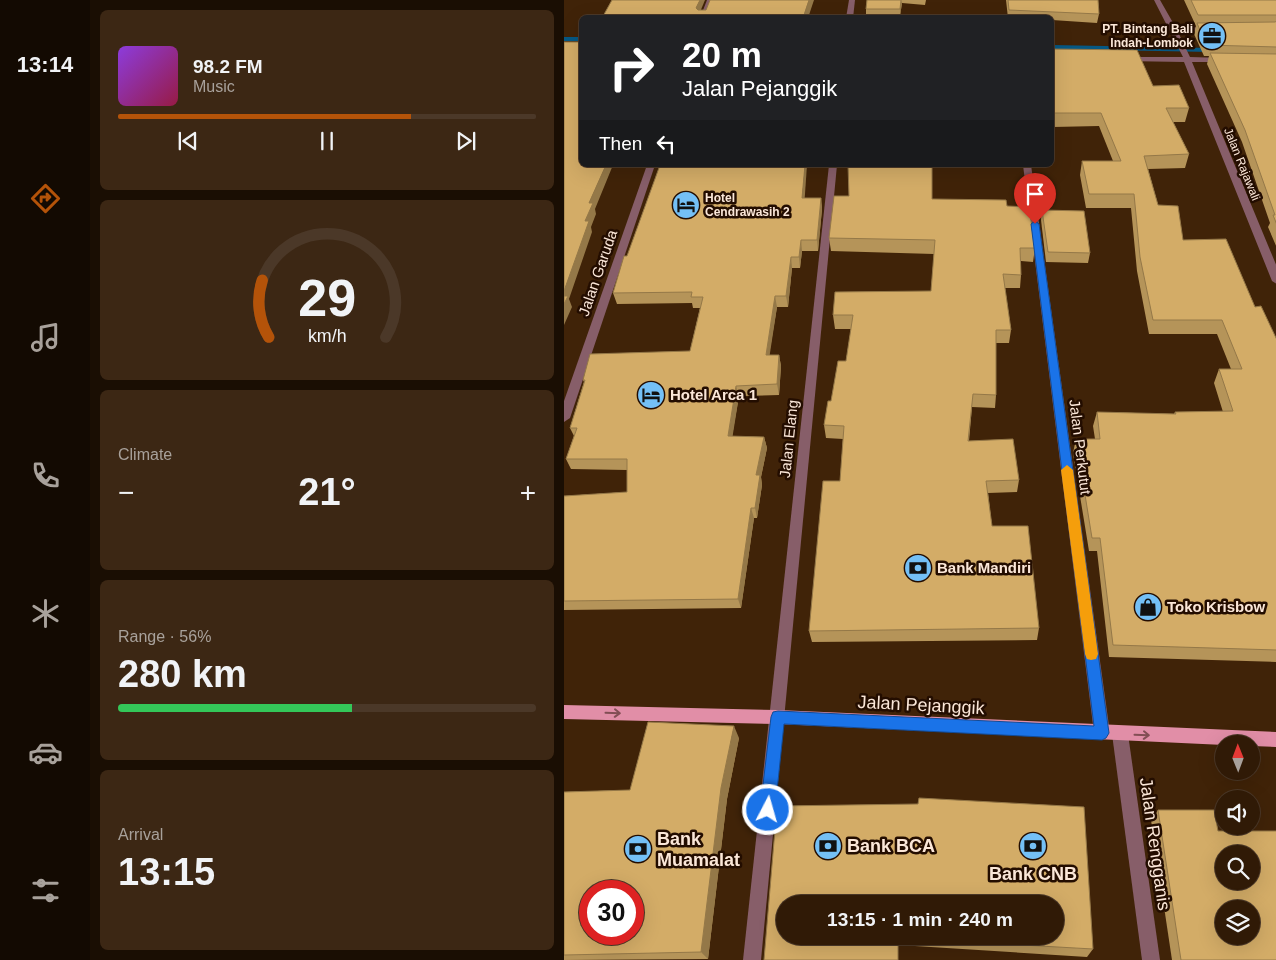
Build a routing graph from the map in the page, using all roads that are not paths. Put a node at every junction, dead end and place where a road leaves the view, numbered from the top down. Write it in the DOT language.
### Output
graph roads {
  1 [pos="710,0"];
  2 [pos="852,0"];
  3 [pos="1157,0"];
  4 [pos="704,15"];
  5 [pos="850,15"];
  6 [pos="1222,29"];
  7 [pos="1173,30"];
  8 [pos="1186,58"];
  9 [pos="1119,59"];
  10 [pos="1236,60"];
  11 [pos="650,167"];
  12 [pos="833,167"];
  13 [pos="1027,167"];
  14 [pos="1276,280"];
  15 [pos="564,418"];
  16 [pos="564,712"];
  17 [pos="778,717"];
  18 [pos="1102,733"];
  19 [pos="1120,734"];
  20 [pos="1276,740"];
  21 [pos="752,960"];
  22 [pos="1151,960"];
  1 -- 4 [label="street"];
  2 -- 5 [label="street"];
  3 -- 7 [label="street, Jalan Rajawali"];
  6 -- 7 [label="street"];
  7 -- 8 [label="street, Jalan Rajawali"];
  8 -- 9 [label="street"];
  8 -- 10 [label="street"];
  8 -- 14 [label="street, Jalan Rajawali"];
  11 -- 15 [label="street, Jalan Garuda"];
  12 -- 17 [label="street, Jalan Elang"];
  13 -- 18 [label="street, Jalan Perkutut"];
  16 -- 17 [label="main road, Jalan Pejanggik, one-way"];
  17 -- 18 [label="main road, Jalan Pejanggik"];
  17 -- 21 [label="street, Jalan Elang"];
  18 -- 19 [label="main road, Jalan Pejanggik"];
  19 -- 20 [label="main road, Jalan Pejanggik, one-way"];
  19 -- 22 [label="street, Jalan Rengganis"];
}
